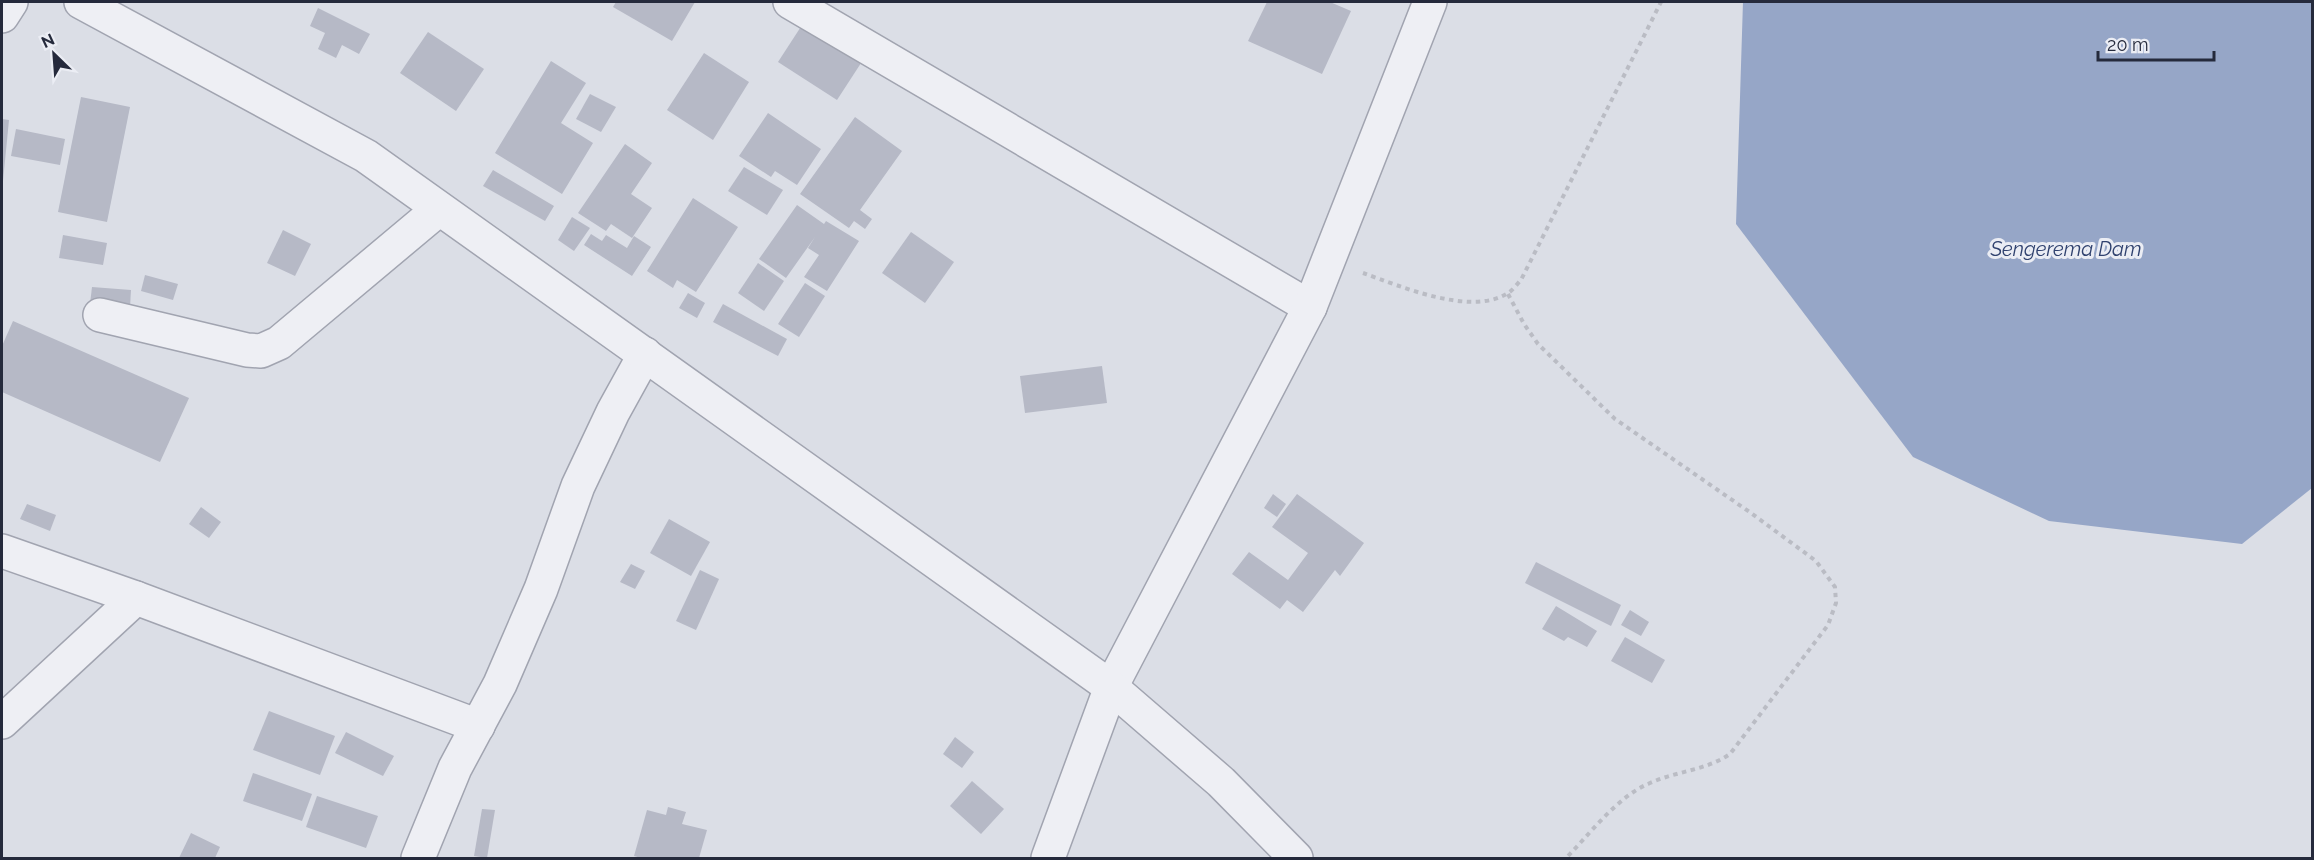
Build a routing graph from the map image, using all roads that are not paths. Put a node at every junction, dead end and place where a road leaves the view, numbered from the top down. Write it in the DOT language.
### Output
graph roads {
  1 [pos="11,2"];
  2 [pos="81,2"];
  3 [pos="790,2"];
  4 [pos="1430,2"];
  5 [pos="2,16"];
  6 [pos="440,209"];
  7 [pos="1310,307"];
  8 [pos="100,315"];
  9 [pos="645,354"];
  10 [pos="2,551"];
  11 [pos="136,598"];
  12 [pos="1111,687"];
  13 [pos="2,722"];
  14 [pos="478,726"];
  15 [pos="418,858"];
  16 [pos="1048,858"];
  17 [pos="1296,858"];
  1 -- 5 [label="street"];
  2 -- 6 [label="street"];
  3 -- 7 [label="street"];
  4 -- 7 [label="street"];
  6 -- 8 [label="street"];
  6 -- 9 [label="street"];
  7 -- 12 [label="street"];
  9 -- 12 [label="street"];
  9 -- 14 [label="street"];
  10 -- 11 [label="street"];
  11 -- 13 [label="street"];
  11 -- 14 [label="street"];
  12 -- 16 [label="street"];
  12 -- 17 [label="street"];
  14 -- 15 [label="street"];
}
